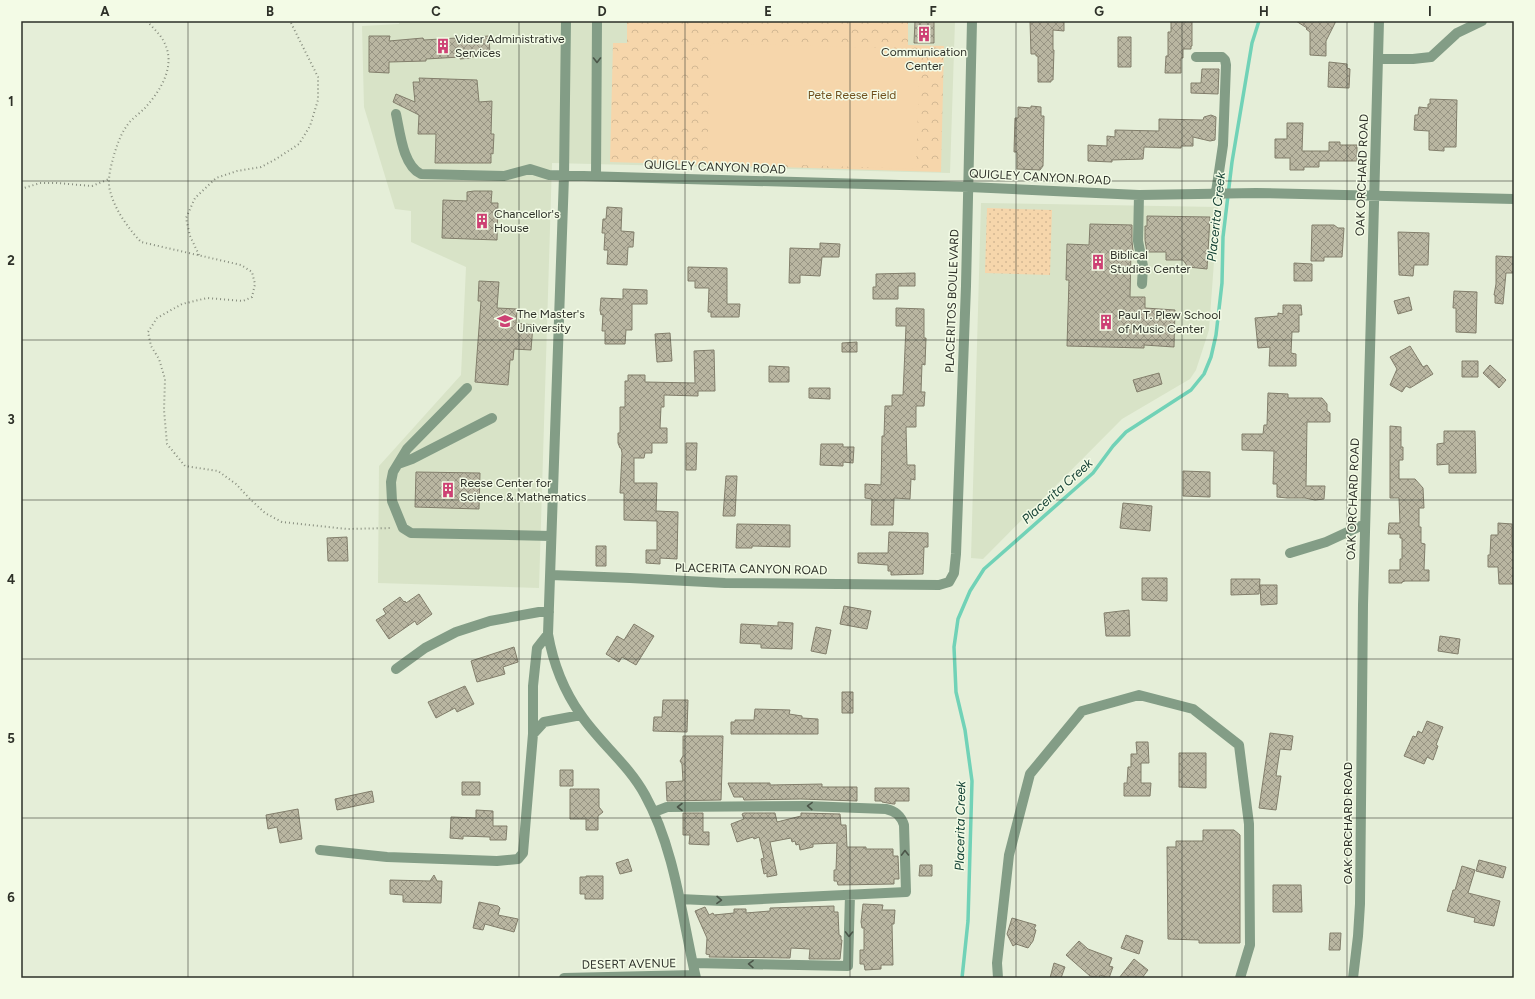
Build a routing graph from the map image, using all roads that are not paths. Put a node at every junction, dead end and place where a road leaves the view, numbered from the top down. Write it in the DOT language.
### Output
graph roads {
  1 [pos="566,21"];
  2 [pos="597,21"];
  3 [pos="972,21"];
  4 [pos="1379,21"];
  5 [pos="1482,21"];
  6 [pos="1196,57"];
  7 [pos="1378,59"];
  8 [pos="396,114"];
  9 [pos="564,176"];
  10 [pos="596,176"];
  11 [pos="968,187"];
  12 [pos="1216,192"];
  13 [pos="1374,194"];
  14 [pos="1139,195"];
  15 [pos="1514,199"];
  16 [pos="1142,284"];
  17 [pos="467,388"];
  18 [pos="492,418"];
  19 [pos="398,464"];
  20 [pos="1365,524"];
  21 [pos="551,536"];
  22 [pos="1290,553"];
  23 [pos="551,575"];
  24 [pos="949,582"];
  25 [pos="549,612"];
  26 [pos="548,634"];
  27 [pos="396,669"];
  28 [pos="581,715"];
  29 [pos="533,734"];
  30 [pos="654,812"];
  31 [pos="320,850"];
  32 [pos="850,895"];
  33 [pos="680,899"];
  34 [pos="693,963"];
  35 [pos="696,977"];
  36 [pos="564,978"];
  37 [pos="998,978"];
  38 [pos="1240,978"];
  39 [pos="1353,978"];
  1 -- 9 [label="street"];
  2 -- 10 [label="street, one-way"];
  3 -- 11 [label="street, PLACERITOS BOULEVARD"];
  4 -- 7 [label="street, OAK ORCHARD ROAD"];
  5 -- 7 [label="street"];
  6 -- 12 [label="street"];
  7 -- 13 [label="street, OAK ORCHARD ROAD"];
  8 -- 9 [label="street, QUIGLEY CANYON ROAD"];
  9 -- 10 [label="street, QUIGLEY CANYON ROAD"];
  9 -- 21 [label="street"];
  10 -- 11 [label="street, QUIGLEY CANYON ROAD"];
  11 -- 14 [label="street, QUIGLEY CANYON ROAD"];
  11 -- 24 [label="street, PLACERITOS BOULEVARD"];
  12 -- 13 [label="street, QUIGLEY CANYON ROAD"];
  12 -- 14 [label="street, QUIGLEY CANYON ROAD"];
  13 -- 15 [label="street, QUIGLEY CANYON ROAD"];
  13 -- 20 [label="street, OAK ORCHARD ROAD"];
  14 -- 16 [label="street"];
  17 -- 19 [label="street"];
  18 -- 19 [label="street"];
  19 -- 21 [label="street"];
  20 -- 22 [label="street"];
  20 -- 39 [label="street, OAK ORCHARD ROAD"];
  21 -- 23 [label="street"];
  23 -- 24 [label="street, PLACERITA CANYON ROAD"];
  23 -- 25 [label="street"];
  25 -- 26 [label="street"];
  25 -- 27 [label="street"];
  26 -- 28 [label="street"];
  26 -- 29 [label="street"];
  28 -- 29 [label="street"];
  28 -- 30 [label="street"];
  29 -- 31 [label="street"];
  32 -- 30 [label="street, one-way"];
  30 -- 33 [label="street"];
  33 -- 32 [label="street, one-way"];
  32 -- 34 [label="street, one-way"];
  33 -- 34 [label="street"];
  34 -- 35 [label="street"];
  35 -- 36 [label="street, DESERT AVENUE"];
  37 -- 38 [label="street"];
}
